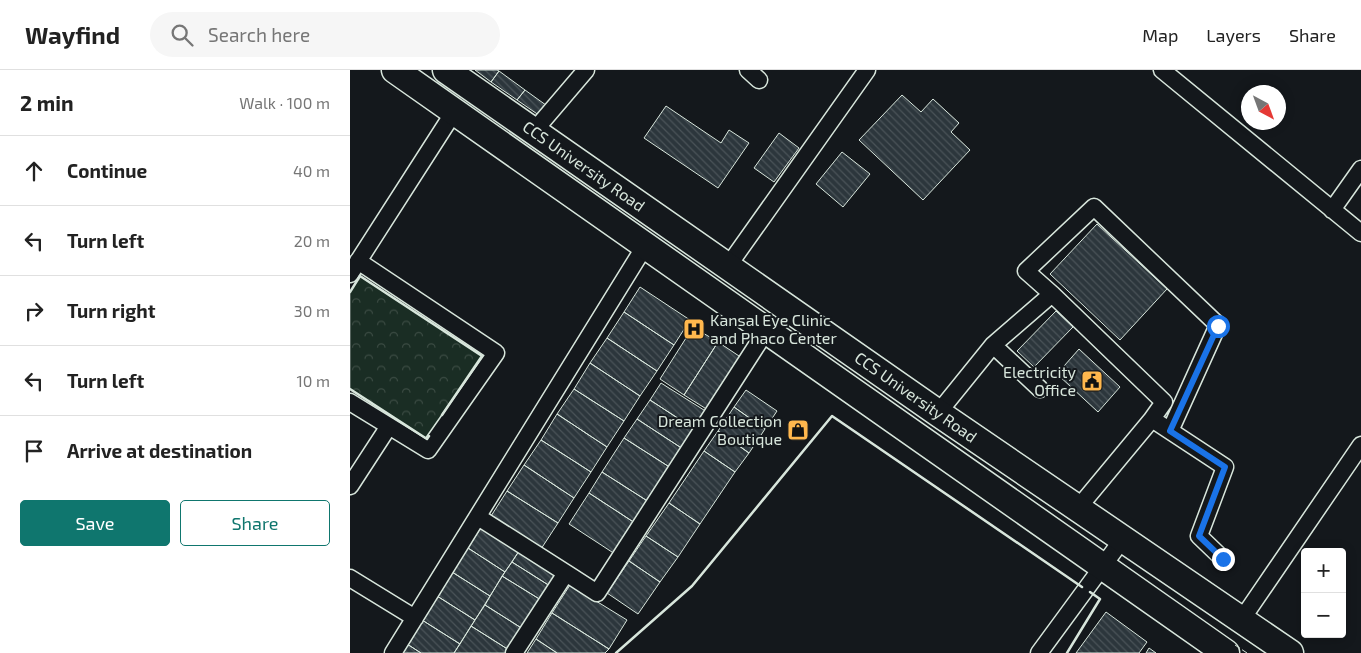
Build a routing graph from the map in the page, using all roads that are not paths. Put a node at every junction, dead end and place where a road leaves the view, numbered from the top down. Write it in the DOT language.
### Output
graph roads {
  1 [pos="395,70"];
  2 [pos="446,70"];
  3 [pos="586,70"];
  4 [pos="867,70"];
  5 [pos="1162,70"];
  6 [pos="454,112"];
  7 [pos="534,131"];
  8 [pos="1361,169"];
  9 [pos="1332,210"];
  10 [pos="1361,233"];
  11 [pos="645,246"];
  12 [pos="728,266"];
  13 [pos="354,268"];
  14 [pos="1052,294"];
  15 [pos="766,331"];
  16 [pos="993,346"];
  17 [pos="1040,389"];
  18 [pos="350,402"];
  19 [pos="938,413"];
  20 [pos="1152,419"];
  21 [pos="389,426"];
  22 [pos="1170,431"];
  23 [pos="1361,445"];
  24 [pos="350,486"];
  25 [pos="1078,508"];
  26 [pos="478,517"];
  27 [pos="1122,540"];
  28 [pos="1223,559"];
  29 [pos="1102,568"];
  30 [pos="566,574"];
  31 [pos="350,578"];
  32 [pos="415,618"];
  33 [pos="1242,619"];
  34 [pos="393,653"];
  35 [pos="514,653"];
  36 [pos="1039,653"];
  37 [pos="1226,653"];
  38 [pos="1290,653"];
  1 -- 6 [label="highway, CCS University Road"];
  2 -- 7 [label="highway, CCS University Road"];
  3 -- 7 [label="street"];
  4 -- 12 [label="street"];
  5 -- 9 [label="street"];
  6 -- 11 [label="highway, CCS University Road"];
  6 -- 13 [label="street"];
  7 -- 12 [label="highway, CCS University Road"];
  8 -- 9 [label="street"];
  9 -- 10 [label="street"];
  11 -- 15 [label="highway, CCS University Road"];
  11 -- 26 [label="street"];
  12 -- 19 [label="highway, CCS University Road"];
  13 -- 21 [label="street"];
  14 -- 16 [label="street"];
  14 -- 20 [label="street"];
  14 -- 22 [label="street"];
  15 -- 29 [label="highway, CCS University Road"];
  15 -- 30 [label="street"];
  16 -- 17 [label="street"];
  16 -- 19 [label="street"];
  18 -- 21 [label="street"];
  19 -- 25 [label="highway, CCS University Road"];
  20 -- 22 [label="street"];
  20 -- 25 [label="street"];
  21 -- 24 [label="street"];
  22 -- 28 [label="street"];
  23 -- 33 [label="street"];
  25 -- 27 [label="highway, CCS University Road"];
  26 -- 30 [label="street"];
  26 -- 32 [label="street"];
  27 -- 29 [label="street"];
  27 -- 33 [label="highway, CCS University Road"];
  29 -- 36 [label="street"];
  29 -- 37 [label="highway, CCS University Road"];
  30 -- 35 [label="street"];
  31 -- 32 [label="street"];
  32 -- 34 [label="street"];
  33 -- 38 [label="highway, CCS University Road"];
}
